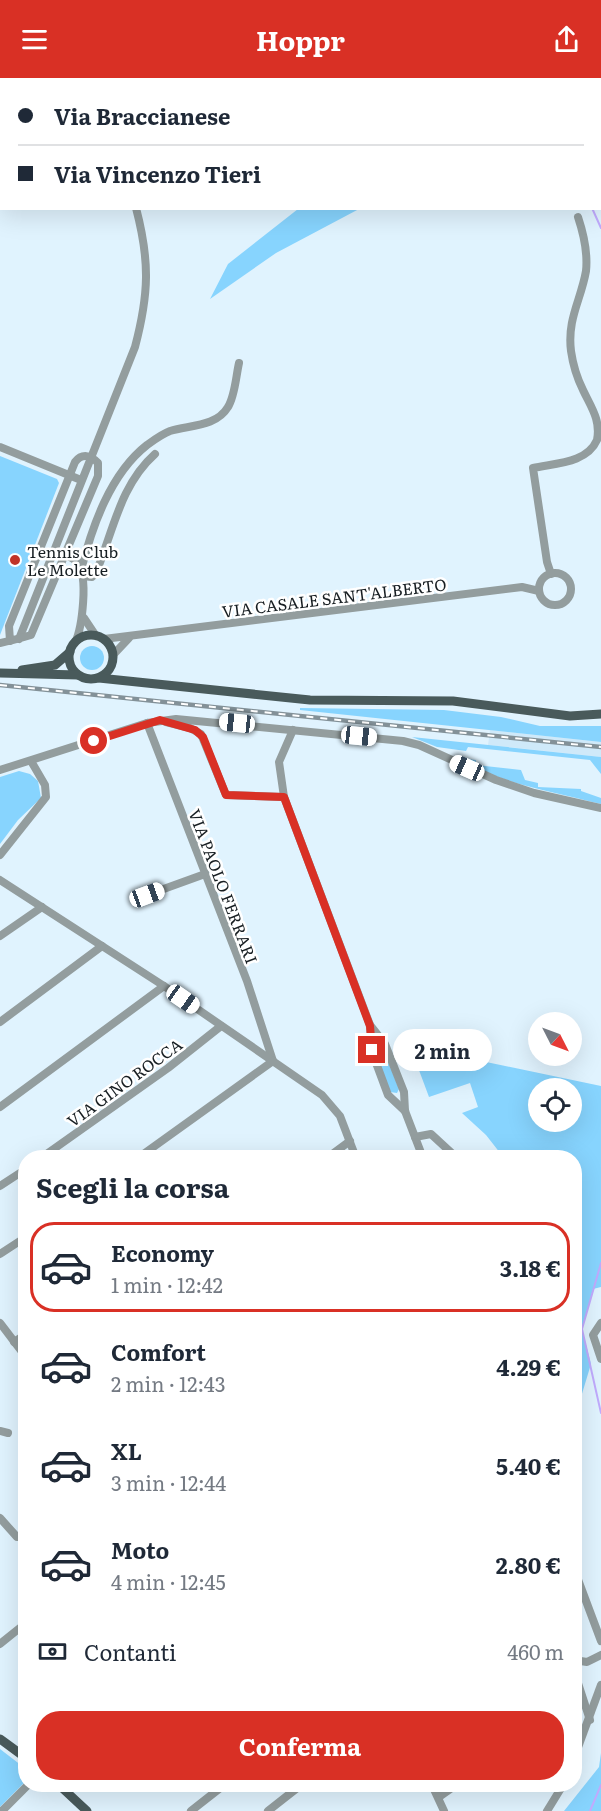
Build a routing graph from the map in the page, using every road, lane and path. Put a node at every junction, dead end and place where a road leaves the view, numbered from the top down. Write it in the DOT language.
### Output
graph roads {
  1 [pos="137,210"];
  2 [pos="578,217"];
  3 [pos="239,363"];
  4 [pos="0,447"];
  5 [pos="154,454"];
  6 [pos="90,456"];
  7 [pos="69,476"];
  8 [pos="81,480"];
  9 [pos="64,555"];
  10 [pos="81,573"];
  11 [pos="551,574"];
  12 [pos="539,591"];
  13 [pos="13,616"];
  14 [pos="83,617"];
  15 [pos="26,621"];
  16 [pos="36,625"];
  17 [pos="9,626"];
  18 [pos="133,636"];
  19 [pos="100,637"];
  20 [pos="19,639"];
  21 [pos="0,641"];
  22 [pos="10,641"];
  23 [pos="73,647"];
  24 [pos="113,658"];
  25 [pos="0,672"];
  26 [pos="81,676"];
  27 [pos="99,678"];
  28 [pos="132,681"];
  29 [pos="601,714"];
  30 [pos="160,720"];
  31 [pos="147,723"];
  32 [pos="292,730"];
  33 [pos="30,761"];
  34 [pos="0,770"];
  35 [pos="284,797"];
  36 [pos="601,808"];
  37 [pos="0,855"];
  38 [pos="205,874"];
  39 [pos="0,880"];
  40 [pos="147,895"];
  41 [pos="42,907"];
  42 [pos="0,936"];
  43 [pos="102,946"];
  44 [pos="164,986"];
  45 [pos="0,1022"];
  46 [pos="221,1026"];
  47 [pos="370,1026"];
  48 [pos="388,1050"];
  49 [pos="372,1053"];
  50 [pos="273,1061"];
  51 [pos="405,1092"];
  52 [pos="388,1095"];
  53 [pos="0,1107"];
  54 [pos="405,1111"];
  55 [pos="415,1137"];
  56 [pos="350,1141"];
  57 [pos="52,1150"];
  58 [pos="149,1150"];
  59 [pos="338,1150"];
  60 [pos="353,1150"];
  61 [pos="420,1150"];
  62 [pos="448,1150"];
  63 [pos="18,1174"];
  64 [pos="0,1186"];
  65 [pos="18,1242"];
  66 [pos="0,1254"];
  67 [pos="0,1323"];
  68 [pos="601,1323"];
  69 [pos="18,1339"];
  70 [pos="14,1342"];
  71 [pos="18,1347"];
  72 [pos="601,1359"];
  73 [pos="0,1518"];
  74 [pos="18,1538"];
  75 [pos="582,1590"];
  76 [pos="18,1629"];
  77 [pos="601,1641"];
  78 [pos="0,1644"];
  79 [pos="601,1655"];
  80 [pos="582,1661"];
  81 [pos="601,1685"];
  82 [pos="582,1696"];
  83 [pos="590,1720"];
  84 [pos="0,1739"];
  85 [pos="582,1739"];
  86 [pos="18,1752"];
  87 [pos="21,1792"];
  88 [pos="69,1792"];
  89 [pos="215,1792"];
  90 [pos="292,1792"];
  91 [pos="436,1792"];
  92 [pos="446,1792"];
  93 [pos="559,1792"];
  94 [pos="439,1797"];
  95 [pos="2,1811"];
  96 [pos="87,1811"];
  97 [pos="191,1811"];
  98 [pos="268,1811"];
  99 [pos="444,1811"];
  100 [pos="547,1811"];
  1 -- 6 [label="street"];
  2 -- 11 [label="street"];
  3 -- 10 [label="street"];
  4 -- 7 [label="street"];
  5 -- 10 [label="street"];
  6 -- 7 [label="street"];
  6 -- 8 [label="street"];
  6 -- 9 [label="street"];
  7 -- 8 [label="street"];
  7 -- 13 [label="street"];
  8 -- 15 [label="street"];
  9 -- 10 [label="street"];
  9 -- 16 [label="street"];
  10 -- 14 [label="street"];
  11 -- 12 [label="street"];
  11 -- 12 [label="street"];
  12 -- 18 [label="street, VIA CASALE SANT'ALBERTO"];
  13 -- 15 [label="street"];
  13 -- 17 [label="street"];
  14 -- 19 [label="street"];
  14 -- 23 [label="street"];
  15 -- 16 [label="street"];
  15 -- 20 [label="street"];
  16 -- 20 [label="street"];
  17 -- 21 [label="street"];
  17 -- 22 [label="street"];
  18 -- 19 [label="street, VIA CASALE SANT'ALBERTO"];
  18 -- 24 [label="street"];
  19 -- 23 [label="main road"];
  19 -- 24 [label="main road"];
  20 -- 22 [label="street"];
  21 -- 22 [label="street"];
  23 -- 25 [label="main road"];
  23 -- 26 [label="main road"];
  24 -- 27 [label="main road"];
  24 -- 28 [label="main road"];
  25 -- 26 [label="main road"];
  26 -- 27 [label="main road"];
  27 -- 28 [label="main road"];
  28 -- 29 [label="main road"];
  30 -- 31 [label="street"];
  30 -- 32 [label="street"];
  30 -- 35 [label="street"];
  31 -- 33 [label="street"];
  31 -- 38 [label="street, VIA PAOLO FERRARI"];
  32 -- 35 [label="street"];
  32 -- 36 [label="street"];
  33 -- 34 [label="street"];
  33 -- 37 [label="street"];
  35 -- 47 [label="street"];
  38 -- 40 [label="street"];
  38 -- 50 [label="street, VIA PAOLO FERRARI"];
  39 -- 41 [label="street"];
  41 -- 42 [label="street"];
  41 -- 43 [label="street"];
  43 -- 44 [label="street"];
  43 -- 45 [label="street"];
  44 -- 46 [label="street"];
  44 -- 53 [label="street"];
  46 -- 50 [label="street"];
  46 -- 57 [label="street, VIA GINO ROCCA"];
  47 -- 48 [label="street"];
  47 -- 49 [label="street"];
  48 -- 49 [label="street"];
  48 -- 51 [label="street"];
  49 -- 52 [label="street"];
  50 -- 56 [label="street"];
  50 -- 58 [label="street"];
  51 -- 52 [label="street"];
  51 -- 54 [label="street"];
  52 -- 54 [label="street"];
  54 -- 55 [label="street"];
  55 -- 61 [label="street"];
  55 -- 62 [label="street"];
  56 -- 59 [label="street"];
  56 -- 60 [label="street"];
  63 -- 64 [label="street"];
  65 -- 66 [label="street"];
  67 -- 70 [label="street"];
  68 -- 72 [label="street"];
  69 -- 70 [label="street"];
  70 -- 71 [label="street"];
  73 -- 74 [label="street"];
  75 -- 77 [label="street"];
  76 -- 78 [label="street"];
  79 -- 80 [label="street"];
  81 -- 83 [label="street"];
  82 -- 83 [label="street"];
  83 -- 85 [label="street"];
  84 -- 86 [label="main road"];
  87 -- 95 [label="street"];
  88 -- 96 [label="main road"];
  89 -- 97 [label="street"];
  90 -- 98 [label="street"];
  91 -- 94 [label="street"];
  92 -- 94 [label="street"];
  93 -- 100 [label="street"];
  94 -- 99 [label="street"];
}
